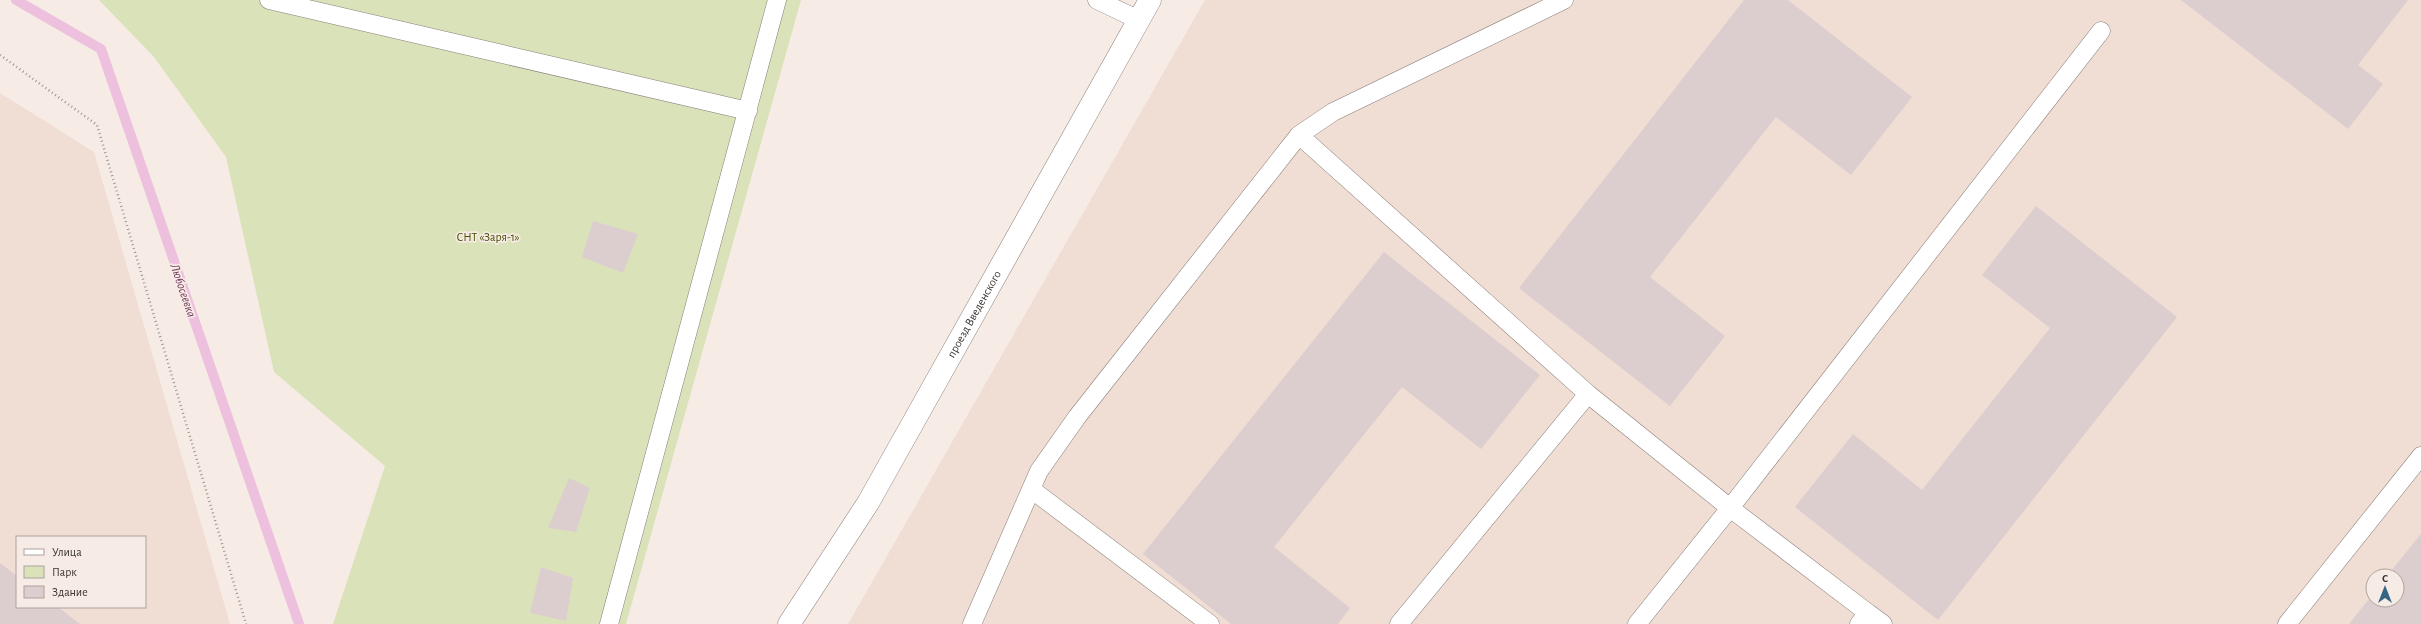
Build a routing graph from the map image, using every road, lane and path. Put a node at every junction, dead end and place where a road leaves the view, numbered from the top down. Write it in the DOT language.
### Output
graph roads {
  1 [pos="269,0"];
  2 [pos="777,0"];
  3 [pos="1097,0"];
  4 [pos="1150,0"];
  5 [pos="1564,0"];
  6 [pos="1139,20"];
  7 [pos="2101,31"];
  8 [pos="0,55"];
  9 [pos="748,111"];
  10 [pos="1299,135"];
  11 [pos="1588,394"];
  12 [pos="2421,456"];
  13 [pos="1031,489"];
  14 [pos="1730,508"];
  15 [pos="1863,618"];
  16 [pos="246,624"];
  17 [pos="609,624"];
  18 [pos="789,624"];
  19 [pos="972,624"];
  20 [pos="1210,624"];
  21 [pos="1398,624"];
  22 [pos="1637,624"];
  23 [pos="1883,624"];
  24 [pos="2287,624"];
  1 -- 9 [label="lane"];
  2 -- 9 [label="lane"];
  3 -- 6 [label="lane"];
  4 -- 6 [label="street, проезд Введенского"];
  5 -- 10 [label="lane"];
  6 -- 18 [label="street, проезд Введенского"];
  7 -- 14 [label="lane"];
  8 -- 16 [label="path"];
  9 -- 17 [label="lane"];
  10 -- 11 [label="lane"];
  10 -- 13 [label="lane"];
  11 -- 14 [label="lane"];
  11 -- 21 [label="lane"];
  12 -- 24 [label="lane"];
  13 -- 19 [label="lane"];
  13 -- 20 [label="lane"];
  14 -- 15 [label="lane"];
  14 -- 22 [label="lane"];
  15 -- 23 [label="lane"];
}
